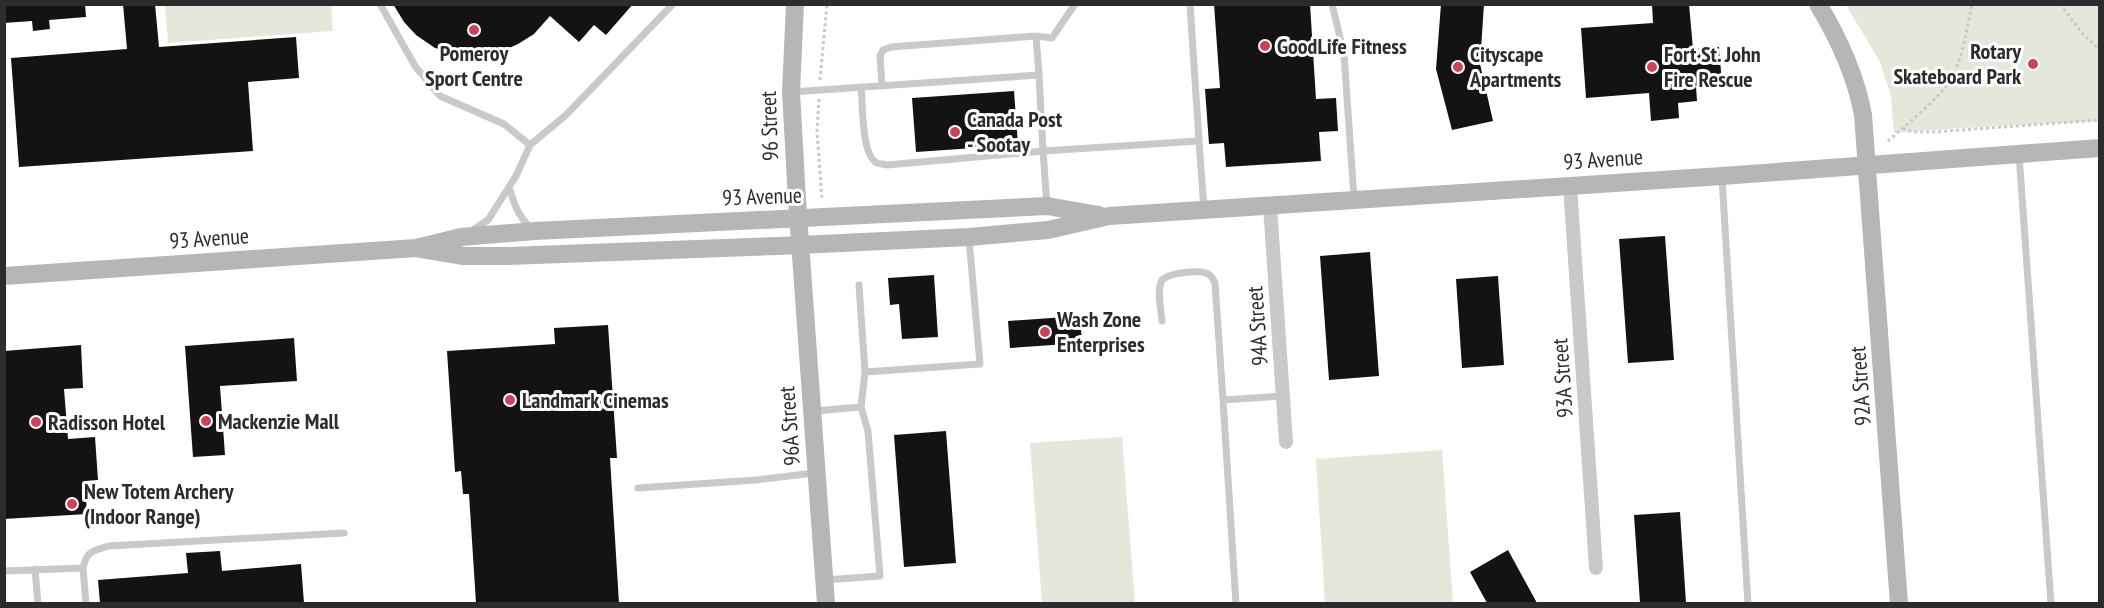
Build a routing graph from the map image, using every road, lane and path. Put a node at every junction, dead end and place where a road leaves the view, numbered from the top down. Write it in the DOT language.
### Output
graph roads {
  1 [pos="380,4"];
  2 [pos="673,4"];
  3 [pos="795,4"];
  4 [pos="1075,4"];
  5 [pos="1190,4"];
  6 [pos="1332,4"];
  7 [pos="1818,4"];
  8 [pos="1972,4"];
  9 [pos="2060,4"];
  10 [pos="1036,36"];
  11 [pos="2100,50"];
  12 [pos="1039,75"];
  13 [pos="882,86"];
  14 [pos="861,87"];
  15 [pos="791,92"];
  16 [pos="2100,120"];
  17 [pos="1903,128"];
  18 [pos="1199,141"];
  19 [pos="1888,141"];
  20 [pos="530,145"];
  21 [pos="2100,148"];
  22 [pos="1043,151"];
  23 [pos="2019,154"];
  24 [pos="1868,165"];
  25 [pos="1722,176"];
  26 [pos="1570,186"];
  27 [pos="508,187"];
  28 [pos="1354,201"];
  29 [pos="1047,206"];
  30 [pos="1270,206"];
  31 [pos="1204,210"];
  32 [pos="1109,216"];
  33 [pos="798,218"];
  34 [pos="535,231"];
  35 [pos="461,237"];
  36 [pos="969,237"];
  37 [pos="801,245"];
  38 [pos="416,248"];
  39 [pos="4,276"];
  40 [pos="859,285"];
  41 [pos="1162,321"];
  42 [pos="865,372"];
  43 [pos="1283,396"];
  44 [pos="1223,400"];
  45 [pos="861,407"];
  46 [pos="812,411"];
  47 [pos="1286,442"];
  48 [pos="817,473"];
  49 [pos="638,488"];
  50 [pos="344,533"];
  51 [pos="83,568"];
  52 [pos="1596,568"];
  53 [pos="35,569"];
  54 [pos="4,571"];
  55 [pos="824,580"];
  56 [pos="38,603"];
  57 [pos="86,603"];
  58 [pos="826,603"];
  59 [pos="1236,603"];
  60 [pos="1748,603"];
  61 [pos="1899,603"];
  62 [pos="2051,603"];
  1 -- 20 [label="lane"];
  2 -- 20 [label="lane"];
  3 -- 15 [label="main road, 96 Street"];
  4 -- 10 [label="lane"];
  5 -- 18 [label="lane"];
  6 -- 28 [label="lane"];
  7 -- 24 [label="main road, 92A Street"];
  8 -- 17 [label="path"];
  9 -- 11 [label="path"];
  10 -- 12 [label="lane"];
  10 -- 13 [label="lane"];
  12 -- 13 [label="lane"];
  12 -- 22 [label="lane"];
  13 -- 14 [label="lane"];
  14 -- 15 [label="lane"];
  14 -- 22 [label="lane"];
  15 -- 33 [label="main road, 96 Street"];
  16 -- 17 [label="path"];
  17 -- 19 [label="path"];
  18 -- 22 [label="lane"];
  18 -- 31 [label="lane"];
  20 -- 27 [label="lane"];
  21 -- 23 [label="main road, 93 Avenue"];
  22 -- 29 [label="lane"];
  23 -- 24 [label="main road, 93 Avenue"];
  23 -- 62 [label="lane"];
  24 -- 25 [label="main road, 93 Avenue"];
  24 -- 61 [label="main road, 92A Street"];
  25 -- 26 [label="main road, 93 Avenue"];
  25 -- 60 [label="lane"];
  26 -- 28 [label="main road, 93 Avenue"];
  26 -- 52 [label="street, 93A Street"];
  27 -- 34 [label="lane"];
  27 -- 35 [label="lane"];
  28 -- 30 [label="main road, 93 Avenue"];
  29 -- 32 [label="main road, 93 Avenue"];
  29 -- 33 [label="main road, 93 Avenue"];
  30 -- 31 [label="main road, 93 Avenue"];
  30 -- 43 [label="street, 94A Street"];
  31 -- 32 [label="main road, 93 Avenue"];
  32 -- 36 [label="main road, 93 Avenue"];
  33 -- 34 [label="main road, 93 Avenue"];
  33 -- 37 [label="main road, 96 Street"];
  34 -- 35 [label="main road, 93 Avenue"];
  35 -- 38 [label="main road, 93 Avenue"];
  36 -- 37 [label="main road, 93 Avenue"];
  36 -- 42 [label="lane"];
  37 -- 38 [label="main road, 93 Avenue"];
  37 -- 46 [label="main road, 96A Street"];
  38 -- 39 [label="main road, 93 Avenue"];
  40 -- 42 [label="lane"];
  41 -- 44 [label="lane"];
  42 -- 45 [label="lane"];
  43 -- 44 [label="lane"];
  43 -- 47 [label="street, 94A Street"];
  44 -- 59 [label="lane"];
  45 -- 46 [label="lane"];
  45 -- 55 [label="lane"];
  46 -- 48 [label="main road, 96A Street"];
  48 -- 49 [label="lane"];
  48 -- 55 [label="main road, 96A Street"];
  50 -- 51 [label="lane"];
  51 -- 53 [label="lane"];
  51 -- 57 [label="lane"];
  53 -- 54 [label="lane"];
  53 -- 56 [label="lane"];
  55 -- 58 [label="main road, 96A Street"];
}
